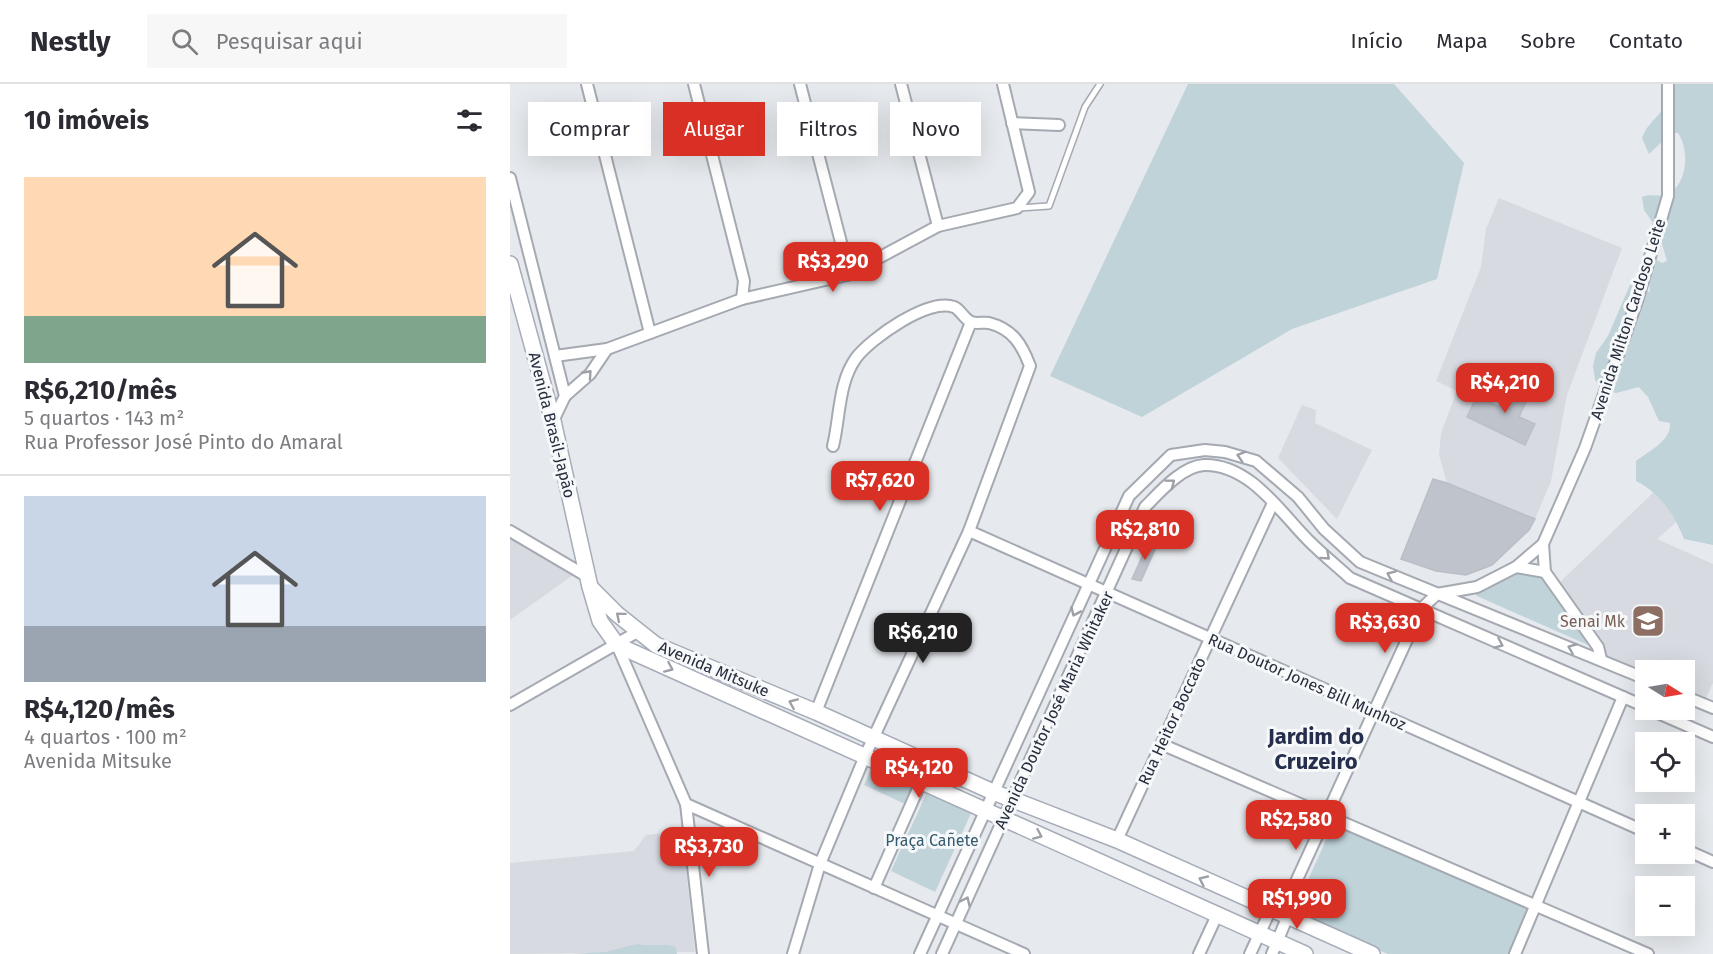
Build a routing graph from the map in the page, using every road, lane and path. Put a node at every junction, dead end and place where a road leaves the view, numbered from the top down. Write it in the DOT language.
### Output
graph roads {
  1 [pos="586,84"];
  2 [pos="694,84"];
  3 [pos="800,84"];
  4 [pos="901,84"];
  5 [pos="1003,84"];
  6 [pos="1100,84"];
  7 [pos="1668,84"];
  8 [pos="1012,123"];
  9 [pos="1059,125"];
  10 [pos="510,178"];
  11 [pos="1017,208"];
  12 [pos="938,226"];
  13 [pos="510,264"];
  14 [pos="847,275"];
  15 [pos="742,299"];
  16 [pos="971,322"];
  17 [pos="650,333"];
  18 [pos="607,349"];
  19 [pos="555,356"];
  20 [pos="565,396"];
  21 [pos="553,421"];
  22 [pos="833,446"];
  23 [pos="1273,503"];
  24 [pos="510,531"];
  25 [pos="969,531"];
  26 [pos="1542,544"];
  27 [pos="1516,567"];
  28 [pos="1545,572"];
  29 [pos="589,582"];
  30 [pos="1087,584"];
  31 [pos="1108,593"];
  32 [pos="1437,594"];
  33 [pos="1421,609"];
  34 [pos="639,631"];
  35 [pos="1210,639"];
  36 [pos="617,645"];
  37 [pos="1601,659"];
  38 [pos="1635,674"];
  39 [pos="1623,697"];
  40 [pos="1695,701"];
  41 [pos="1635,702"];
  42 [pos="510,705"];
  43 [pos="1713,708"];
  44 [pos="1374,711"];
  45 [pos="821,715"];
  46 [pos="1674,720"];
  47 [pos="818,735"];
  48 [pos="1713,737"];
  49 [pos="874,738"];
  50 [pos="1161,744"];
  51 [pos="865,756"];
  52 [pos="921,782"];
  53 [pos="993,792"];
  54 [pos="1011,799"];
  55 [pos="1579,802"];
  56 [pos="686,804"];
  57 [pos="984,811"];
  58 [pos="1328,816"];
  59 [pos="1003,819"];
  60 [pos="1635,827"];
  61 [pos="1117,840"];
  62 [pos="1695,854"];
  63 [pos="1713,862"];
  64 [pos="820,864"];
  65 [pos="874,888"];
  66 [pos="1290,897"];
  67 [pos="1535,905"];
  68 [pos="1270,911"];
  69 [pos="1218,913"];
  70 [pos="937,915"];
  71 [pos="1287,918"];
  72 [pos="955,924"];
  73 [pos="1259,933"];
  74 [pos="1275,948"];
  75 [pos="703,954"];
  76 [pos="792,954"];
  77 [pos="920,954"];
  78 [pos="942,954"];
  79 [pos="1024,954"];
  80 [pos="1199,954"];
  81 [pos="1250,954"];
  82 [pos="1305,954"];
  83 [pos="1372,954"];
  84 [pos="1515,954"];
  85 [pos="1648,954"];
  1 -- 17 [label="street"];
  2 -- 15 [label="street"];
  3 -- 14 [label="street"];
  4 -- 12 [label="street"];
  5 -- 8 [label="street"];
  6 -- 11 [label="lane"];
  7 -- 26 [label="street, Avenida Milton Cardoso Leite"];
  8 -- 9 [label="street"];
  8 -- 11 [label="street"];
  10 -- 19 [label="street"];
  11 -- 12 [label="street"];
  12 -- 14 [label="street"];
  13 -- 21 [label="main road, Avenida Brasil-Japão"];
  14 -- 15 [label="street"];
  15 -- 17 [label="street"];
  16 -- 22 [label="street"];
  16 -- 25 [label="street"];
  16 -- 45 [label="street"];
  17 -- 18 [label="street"];
  18 -- 19 [label="street"];
  20 -- 18 [label="street, one-way"];
  19 -- 20 [label="street"];
  20 -- 21 [label="street"];
  21 -- 29 [label="main road, Avenida Brasil-Japão"];
  31 -- 23 [label="street, Avenida Doutor José Maria Whitaker, one-way"];
  23 -- 33 [label="street, Avenida Doutor José Maria Whitaker, one-way"];
  23 -- 35 [label="street, Rua Heitor Boccato"];
  24 -- 29 [label="street"];
  25 -- 30 [label="street, Rua Doutor Jones Bill Munhoz"];
  25 -- 49 [label="street"];
  26 -- 27 [label="street, Avenida Milton Cardoso Leite"];
  26 -- 28 [label="street"];
  27 -- 28 [label="street"];
  27 -- 32 [label="street, Avenida Milton Cardoso Leite"];
  28 -- 37 [label="street"];
  34 -- 29 [label="main road, Avenida Mitsuke, one-way"];
  29 -- 36 [label="main road"];
  30 -- 31 [label="street, Rua Doutor Jones Bill Munhoz"];
  32 -- 30 [label="street, Avenida Doutor José Maria Whitaker, one-way"];
  30 -- 53 [label="street, Avenida Doutor José Maria Whitaker, one-way"];
  31 -- 35 [label="street, Rua Doutor Jones Bill Munhoz"];
  31 -- 54 [label="street, Avenida Doutor José Maria Whitaker"];
  32 -- 33 [label="street"];
  37 -- 32 [label="street, Avenida Doutor José Maria Whitaker, one-way"];
  33 -- 39 [label="street, Avenida Doutor José Maria Whitaker, one-way"];
  33 -- 44 [label="street"];
  34 -- 36 [label="street"];
  45 -- 34 [label="main road, Avenida Mitsuke, one-way"];
  35 -- 44 [label="street, Rua Doutor Jones Bill Munhoz"];
  35 -- 50 [label="street, Rua Heitor Boccato"];
  36 -- 42 [label="street"];
  36 -- 47 [label="main road, Avenida Mitsuke, one-way"];
  36 -- 56 [label="street"];
  37 -- 38 [label="street, Avenida Doutor José Maria Whitaker"];
  39 -- 41 [label="street, Avenida Doutor José Maria Whitaker"];
  39 -- 55 [label="street"];
  40 -- 43 [label="street"];
  44 -- 55 [label="street, Rua Doutor Jones Bill Munhoz"];
  44 -- 58 [label="street"];
  45 -- 47 [label="main road"];
  45 -- 49 [label="main road, Avenida Mitsuke"];
  46 -- 48 [label="street"];
  47 -- 51 [label="main road, Avenida Mitsuke"];
  49 -- 51 [label="street"];
  49 -- 53 [label="main road, Avenida Mitsuke"];
  50 -- 58 [label="street"];
  50 -- 61 [label="street, Rua Heitor Boccato"];
  51 -- 52 [label="main road, Avenida Mitsuke"];
  51 -- 64 [label="street"];
  52 -- 57 [label="main road, Avenida Mitsuke"];
  52 -- 65 [label="street"];
  53 -- 54 [label="main road, Avenida Mitsuke"];
  53 -- 57 [label="street, Avenida Doutor José Maria Whitaker"];
  54 -- 59 [label="street, Avenida Doutor José Maria Whitaker"];
  54 -- 61 [label="main road, Avenida Mitsuke"];
  55 -- 60 [label="street, Rua Doutor Jones Bill Munhoz"];
  55 -- 67 [label="street"];
  56 -- 64 [label="street"];
  56 -- 75 [label="street"];
  57 -- 59 [label="main road, Avenida Mitsuke"];
  57 -- 70 [label="street, Avenida Doutor José Maria Whitaker"];
  58 -- 66 [label="street"];
  58 -- 67 [label="street"];
  59 -- 69 [label="main road, Avenida Mitsuke, one-way"];
  72 -- 59 [label="street, Avenida Doutor José Maria Whitaker, one-way"];
  68 -- 61 [label="main road, Avenida Mitsuke, one-way"];
  62 -- 63 [label="street"];
  64 -- 65 [label="street"];
  64 -- 76 [label="street"];
  65 -- 70 [label="street"];
  66 -- 68 [label="street"];
  66 -- 71 [label="street"];
  67 -- 84 [label="street"];
  67 -- 85 [label="street"];
  68 -- 71 [label="main road, Avenida Mitsuke"];
  68 -- 73 [label="street"];
  69 -- 73 [label="main road, Avenida Mitsuke"];
  69 -- 80 [label="street"];
  70 -- 72 [label="street"];
  70 -- 77 [label="street, Avenida Doutor José Maria Whitaker"];
  71 -- 74 [label="street"];
  71 -- 83 [label="main road, Avenida Mitsuke"];
  72 -- 78 [label="street, Avenida Doutor José Maria Whitaker"];
  72 -- 79 [label="street"];
  73 -- 74 [label="main road, Avenida Mitsuke"];
  73 -- 81 [label="street"];
  74 -- 82 [label="main road, Avenida Mitsuke"];
}
